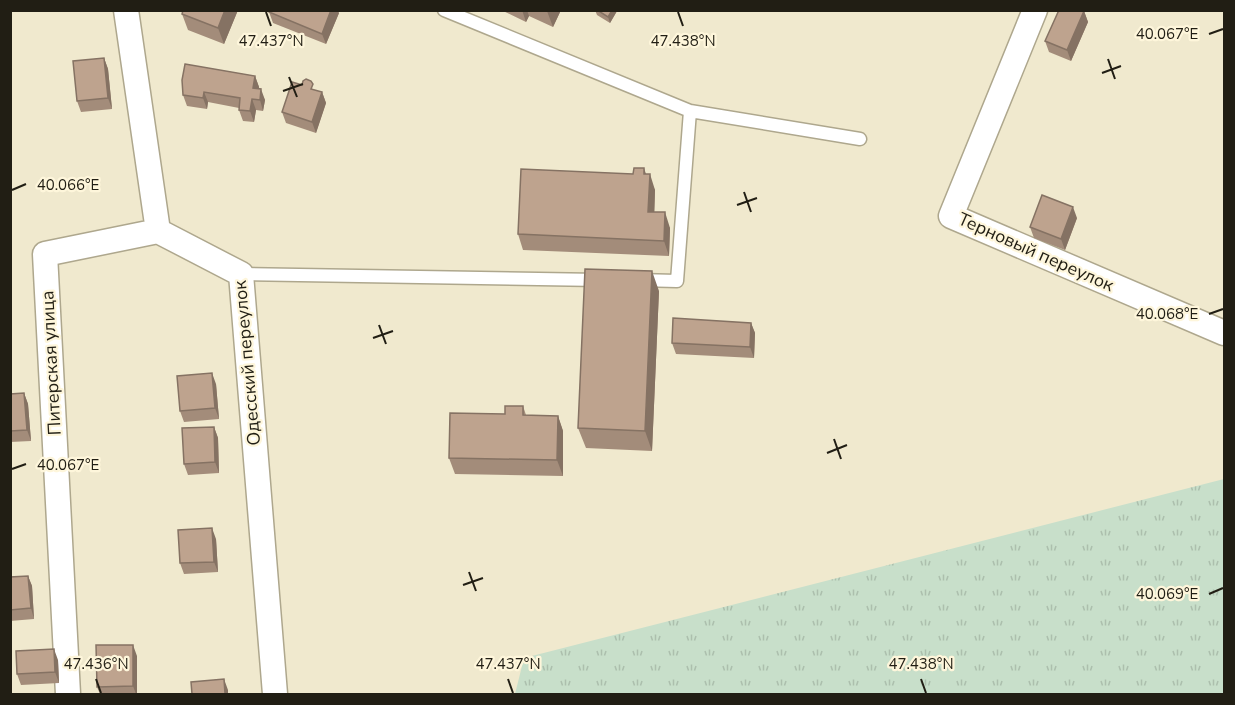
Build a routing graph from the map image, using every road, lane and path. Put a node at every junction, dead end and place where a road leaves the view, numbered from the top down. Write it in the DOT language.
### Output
graph roads {
  1 [pos="126,10"];
  2 [pos="444,10"];
  3 [pos="1035,10"];
  4 [pos="690,111"];
  5 [pos="860,140"];
  6 [pos="158,231"];
  7 [pos="241,273"];
  8 [pos="606,280"];
  9 [pos="630,280"];
  10 [pos="1224,333"];
  11 [pos="69,694"];
  12 [pos="275,694"];
  1 -- 6 [label="street"];
  2 -- 4 [label="lane"];
  3 -- 10 [label="street, Терновый переулок"];
  4 -- 5 [label="lane"];
  4 -- 9 [label="lane"];
  6 -- 7 [label="street, Одесский переулок"];
  6 -- 11 [label="street, Питерская улица"];
  7 -- 8 [label="lane"];
  7 -- 12 [label="street, Одесский переулок"];
}
